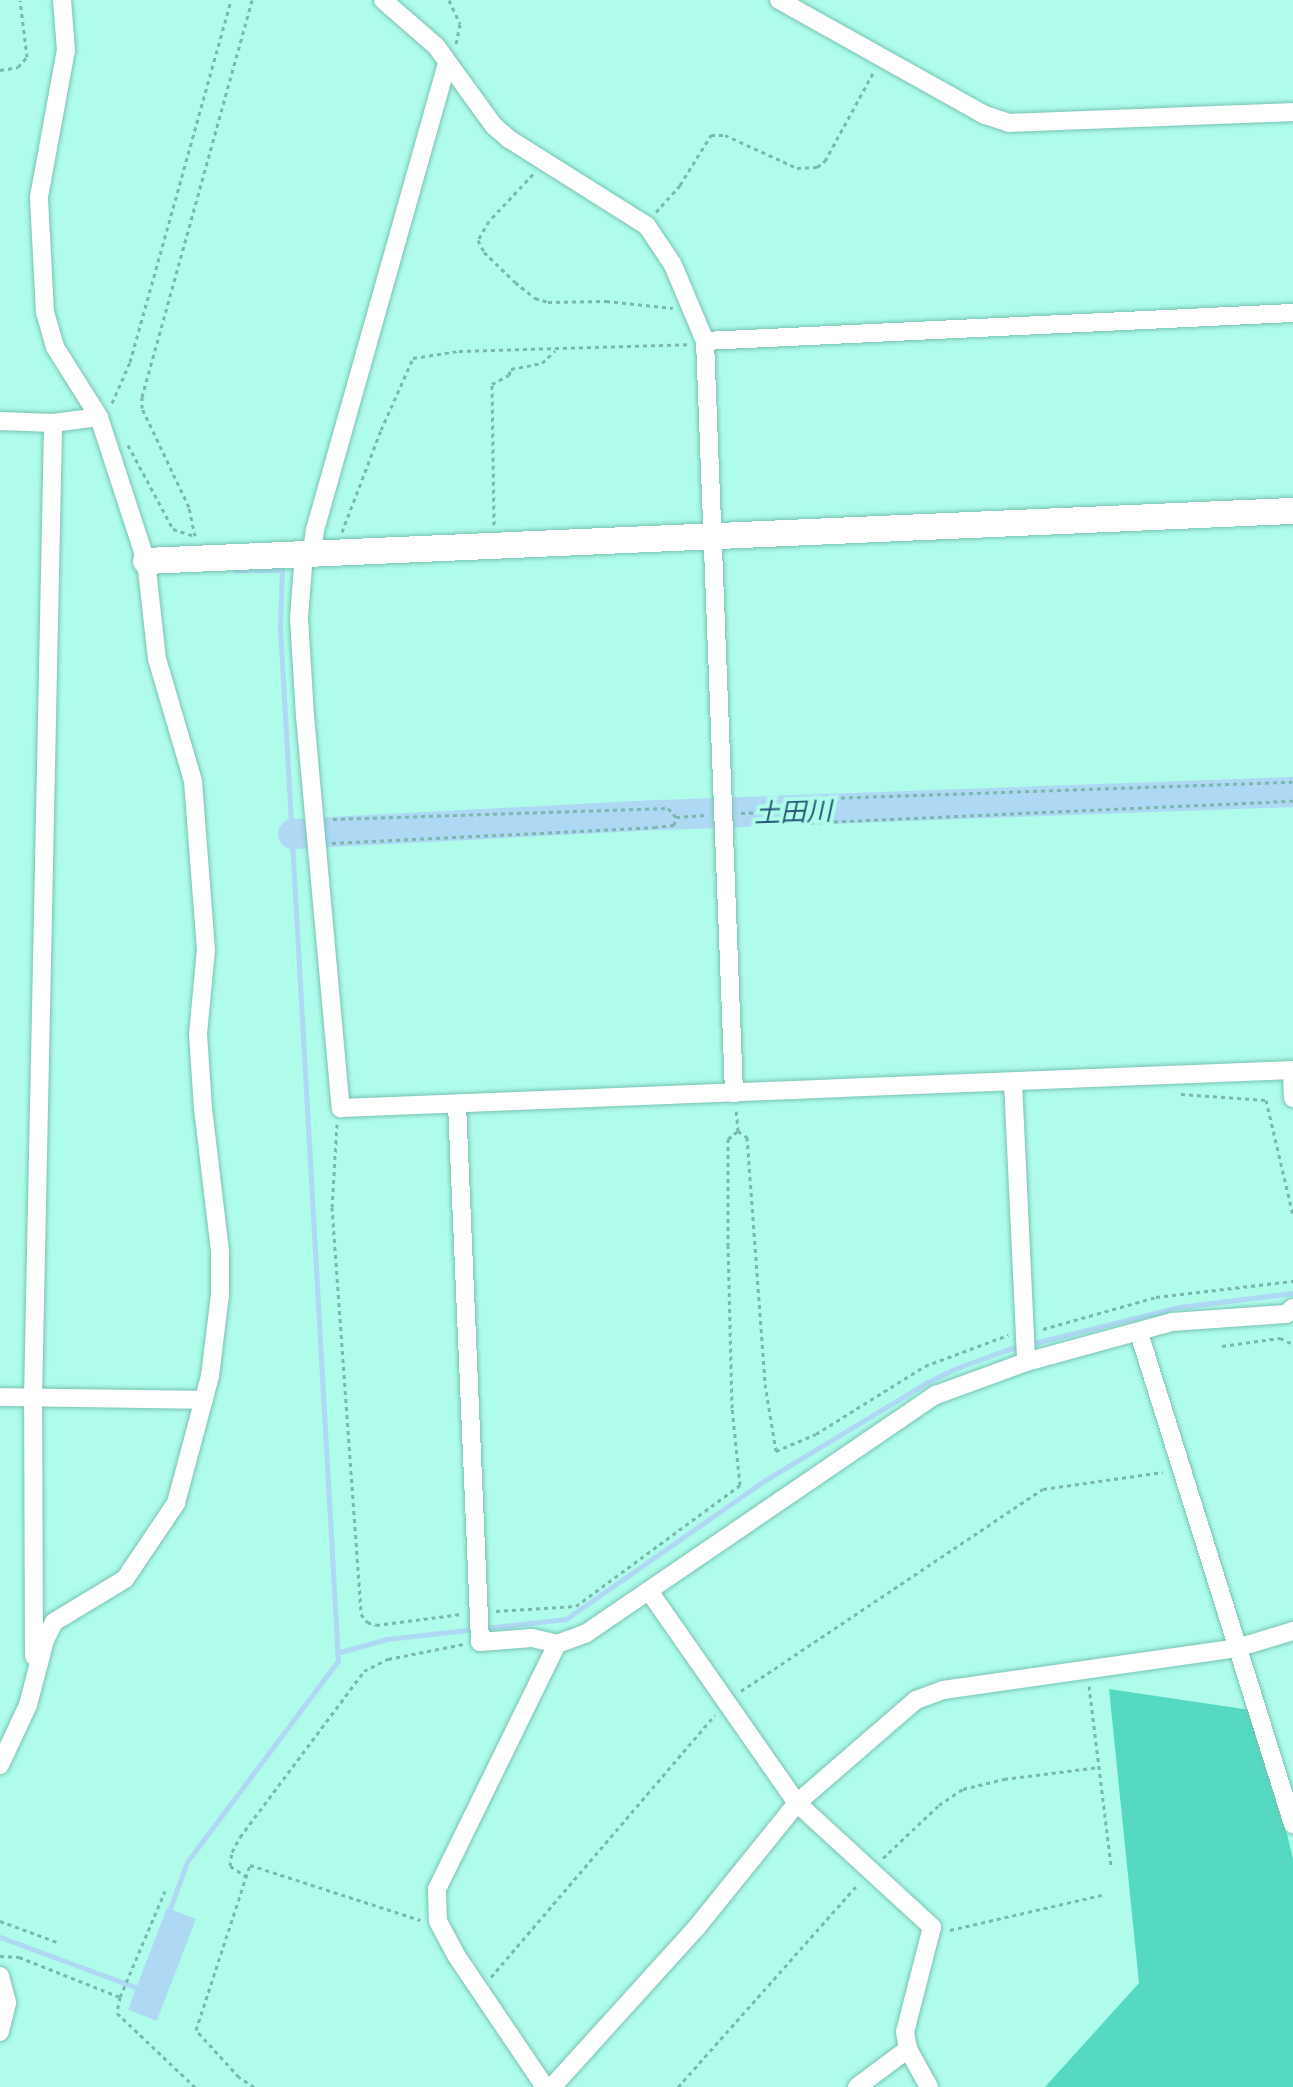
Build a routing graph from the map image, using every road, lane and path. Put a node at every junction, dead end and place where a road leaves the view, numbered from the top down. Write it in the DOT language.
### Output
graph roads {
  1 [pos="20,0"];
  2 [pos="62,0"];
  3 [pos="231,0"];
  4 [pos="252,0"];
  5 [pos="383,0"];
  6 [pos="449,0"];
  7 [pos="779,0"];
  8 [pos="881,58"];
  9 [pos="446,62"];
  10 [pos="0,70"];
  11 [pos="1293,112"];
  12 [pos="547,160"];
  13 [pos="647,226"];
  14 [pos="689,305"];
  15 [pos="1293,313"];
  16 [pos="705,342"];
  17 [pos="556,349"];
  18 [pos="100,419"];
  19 [pos="0,421"];
  20 [pos="53,423"];
  21 [pos="126,441"];
  22 [pos="1293,511"];
  23 [pos="192,535"];
  24 [pos="711,535"];
  25 [pos="208,538"];
  26 [pos="495,545"];
  27 [pos="339,551"];
  28 [pos="308,553"];
  29 [pos="146,561"];
  30 [pos="1293,782"];
  31 [pos="1293,801"];
  32 [pos="799,811"];
  33 [pos="723,814"];
  34 [pos="676,817"];
  35 [pos="319,821"];
  36 [pos="319,845"];
  37 [pos="1292,1070"];
  38 [pos="1013,1082"];
  39 [pos="1173,1092"];
  40 [pos="734,1093"];
  41 [pos="1293,1098"];
  42 [pos="457,1104"];
  43 [pos="341,1108"];
  44 [pos="738,1131"];
  45 [pos="1293,1215"];
  46 [pos="1293,1281"];
  47 [pos="1293,1308"];
  48 [pos="1023,1332"];
  49 [pos="1139,1333"];
  50 [pos="1293,1344"];
  51 [pos="1222,1346"];
  52 [pos="1026,1362"];
  53 [pos="0,1397"];
  54 [pos="33,1398"];
  55 [pos="204,1400"];
  56 [pos="1180,1468"];
  57 [pos="649,1591"];
  58 [pos="478,1612"];
  59 [pos="1293,1631"];
  60 [pos="480,1642"];
  61 [pos="557,1644"];
  62 [pos="1237,1648"];
  63 [pos="1088,1671"];
  64 [pos="35,1677"];
  65 [pos="725,1704"];
  66 [pos="0,1765"];
  67 [pos="797,1803"];
  68 [pos="1293,1824"];
  69 [pos="1111,1865"];
  70 [pos="247,1877"];
  71 [pos="165,1891"];
  72 [pos="1102,1895"];
  73 [pos="0,1921"];
  74 [pos="438,1921"];
  75 [pos="932,1927"];
  76 [pos="57,1942"];
  77 [pos="0,1956"];
  78 [pos="0,1976"];
  79 [pos="491,1977"];
  80 [pos="120,1997"];
  81 [pos="0,2032"];
  82 [pos="908,2049"];
  83 [pos="195,2087"];
  84 [pos="256,2087"];
  85 [pos="545,2087"];
  86 [pos="552,2087"];
  87 [pos="857,2087"];
  88 [pos="929,2087"];
  1 -- 10 [label="path"];
  2 -- 18 [label="street"];
  3 -- 18 [label="path"];
  4 -- 23 [label="path"];
  5 -- 9 [label="street"];
  6 -- 9 [label="path"];
  7 -- 8 [label="street"];
  8 -- 11 [label="street"];
  8 -- 13 [label="path"];
  9 -- 12 [label="street"];
  9 -- 28 [label="street"];
  12 -- 13 [label="street"];
  12 -- 14 [label="path"];
  13 -- 14 [label="street"];
  14 -- 16 [label="street"];
  15 -- 16 [label="street"];
  16 -- 17 [label="path"];
  16 -- 24 [label="street"];
  17 -- 26 [label="path"];
  17 -- 27 [label="path"];
  18 -- 20 [label="street"];
  18 -- 29 [label="street"];
  19 -- 20 [label="street"];
  20 -- 54 [label="street"];
  21 -- 23 [label="path"];
  22 -- 24 [label="street"];
  23 -- 25 [label="path"];
  24 -- 26 [label="street"];
  24 -- 33 [label="street"];
  26 -- 27 [label="street"];
  27 -- 28 [label="street"];
  28 -- 29 [label="street"];
  28 -- 35 [label="street"];
  29 -- 55 [label="street"];
  30 -- 32 [label="path"];
  31 -- 32 [label="path"];
  32 -- 33 [label="path"];
  33 -- 34 [label="path"];
  33 -- 40 [label="street"];
  34 -- 35 [label="path"];
  34 -- 36 [label="path"];
  35 -- 36 [label="street"];
  36 -- 43 [label="street"];
  37 -- 38 [label="street"];
  37 -- 41 [label="street"];
  38 -- 40 [label="street"];
  38 -- 48 [label="street"];
  39 -- 45 [label="path"];
  40 -- 42 [label="street"];
  40 -- 44 [label="path"];
  42 -- 43 [label="street"];
  42 -- 58 [label="street"];
  43 -- 58 [label="path"];
  44 -- 48 [label="path"];
  44 -- 58 [label="path"];
  46 -- 48 [label="path"];
  47 -- 49 [label="street"];
  48 -- 52 [label="street"];
  49 -- 52 [label="street"];
  49 -- 56 [label="street"];
  50 -- 51 [label="path"];
  52 -- 57 [label="street"];
  53 -- 54 [label="street"];
  54 -- 55 [label="street"];
  54 -- 64 [label="street"];
  55 -- 64 [label="street"];
  56 -- 62 [label="street"];
  56 -- 65 [label="path"];
  57 -- 61 [label="street"];
  57 -- 65 [label="street"];
  58 -- 60 [label="street"];
  59 -- 62 [label="street"];
  60 -- 61 [label="street"];
  60 -- 70 [label="path"];
  61 -- 74 [label="street"];
  62 -- 63 [label="street"];
  62 -- 68 [label="street"];
  63 -- 67 [label="street"];
  63 -- 69 [label="path"];
  64 -- 66 [label="street"];
  65 -- 67 [label="street"];
  65 -- 79 [label="path"];
  67 -- 75 [label="street"];
  67 -- 86 [label="street"];
  70 -- 74 [label="path"];
  70 -- 84 [label="path"];
  71 -- 80 [label="path"];
  72 -- 75 [label="path"];
  73 -- 76 [label="path"];
  74 -- 85 [label="street"];
  75 -- 82 [label="street"];
  77 -- 80 [label="path"];
  78 -- 81 [label="street"];
  80 -- 83 [label="path"];
  82 -- 87 [label="street"];
  82 -- 88 [label="street"];
}
